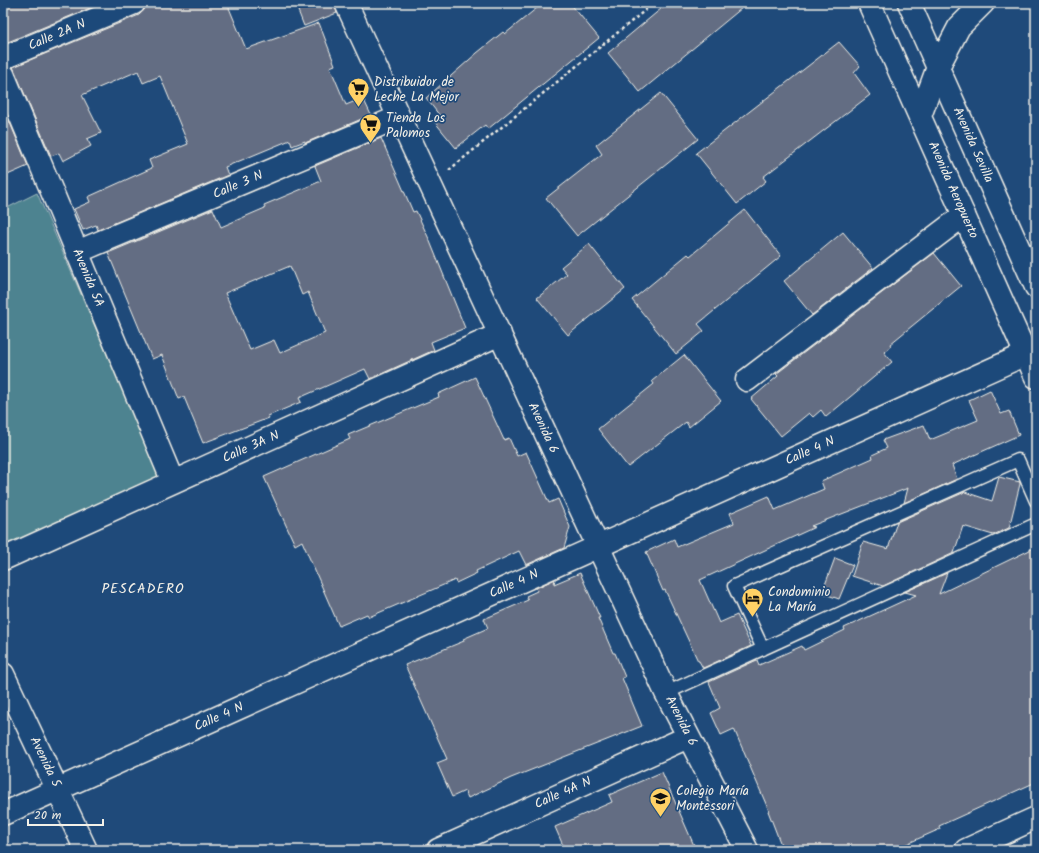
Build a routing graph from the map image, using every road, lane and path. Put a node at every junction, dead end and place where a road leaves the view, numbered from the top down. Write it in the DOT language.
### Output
graph roads {
  1 [pos="134,3"];
  2 [pos="346,3"];
  3 [pos="654,3"];
  4 [pos="869,3"];
  5 [pos="909,3"];
  6 [pos="983,3"];
  7 [pos="3,58"];
  8 [pos="938,67"];
  9 [pos="3,74"];
  10 [pos="920,116"];
  11 [pos="399,117"];
  12 [pos="430,185"];
  13 [pos="964,215"];
  14 [pos="77,252"];
  15 [pos="1036,287"];
  16 [pos="500,334"];
  17 [pos="1026,354"];
  18 [pos="1036,377"];
  19 [pos="747,380"];
  20 [pos="173,482"];
  21 [pos="1036,501"];
  22 [pos="1036,524"];
  23 [pos="598,546"];
  24 [pos="3,559"];
  25 [pos="763,649"];
  26 [pos="3,674"];
  27 [pos="666,692"];
  28 [pos="688,737"];
  29 [pos="59,790"];
  30 [pos="3,814"];
  31 [pos="1036,818"];
  32 [pos="86,850"];
  33 [pos="438,850"];
  34 [pos="747,850"];
  35 [pos="966,850"];
  1 -- 7 [label="street, Calle 2A N"];
  2 -- 11 [label="street, Avenida 6"];
  3 -- 12 [label="path"];
  4 -- 10 [label="street, Avenida Aeropuerto"];
  5 -- 8 [label="street, Avenida Sevilla"];
  6 -- 8 [label="street"];
  8 -- 10 [label="street"];
  8 -- 15 [label="street, Avenida Sevilla"];
  9 -- 14 [label="street, Avenida 5A"];
  10 -- 13 [label="street, Avenida Aeropuerto"];
  11 -- 12 [label="street, Avenida 6"];
  11 -- 14 [label="street, Calle 3 N"];
  12 -- 16 [label="street, Avenida 6"];
  13 -- 17 [label="street, Avenida Aeropuerto"];
  13 -- 19 [label="street"];
  14 -- 20 [label="street, Avenida 5A"];
  16 -- 20 [label="street, Calle 3A N"];
  16 -- 23 [label="street, Avenida 6"];
  17 -- 18 [label="street, Avenida Aeropuerto"];
  17 -- 23 [label="street, Calle 4 N"];
  20 -- 24 [label="street, Calle 3A N"];
  21 -- 25 [label="lane"];
  22 -- 25 [label="lane"];
  23 -- 27 [label="street, Avenida 6"];
  23 -- 29 [label="street, Calle 4 N"];
  25 -- 27 [label="lane"];
  26 -- 29 [label="street, Avenida 5"];
  27 -- 28 [label="street, Avenida 6"];
  28 -- 33 [label="street, Calle 4A N"];
  28 -- 34 [label="street, Avenida 6"];
  29 -- 30 [label="street, Calle 4 N"];
  29 -- 32 [label="street, Avenida 5"];
  31 -- 35 [label="street"];
}
